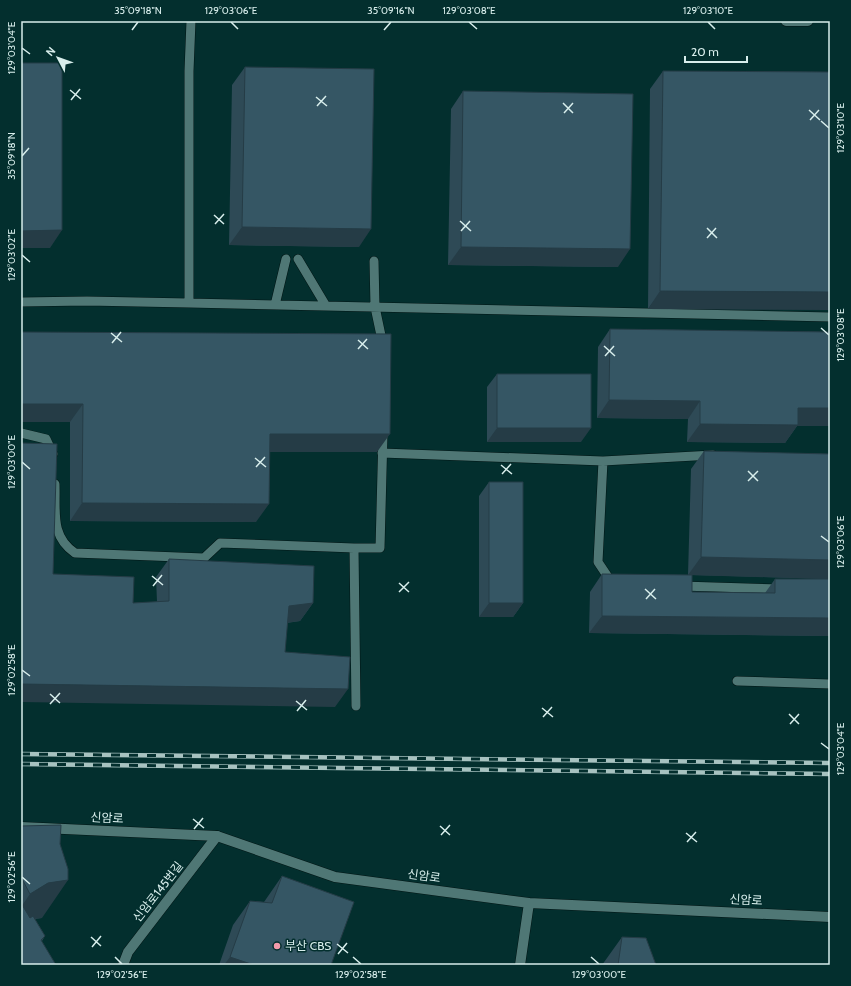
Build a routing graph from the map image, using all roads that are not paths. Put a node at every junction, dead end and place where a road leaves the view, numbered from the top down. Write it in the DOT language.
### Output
graph roads {
  1 [pos="191,21"];
  2 [pos="786,21"];
  3 [pos="808,21"];
  4 [pos="286,259"];
  5 [pos="298,259"];
  6 [pos="374,261"];
  7 [pos="21,302"];
  8 [pos="189,303"];
  9 [pos="275,305"];
  10 [pos="326,306"];
  11 [pos="375,307"];
  12 [pos="830,318"];
  13 [pos="384,354"];
  14 [pos="383,423"];
  15 [pos="21,433"];
  16 [pos="382,453"];
  17 [pos="721,455"];
  18 [pos="603,461"];
  19 [pos="54,463"];
  20 [pos="55,477"];
  21 [pos="354,548"];
  22 [pos="620,584"];
  23 [pos="675,586"];
  24 [pos="792,589"];
  25 [pos="737,680"];
  26 [pos="830,684"];
  27 [pos="356,706"];
  28 [pos="21,827"];
  29 [pos="217,836"];
  30 [pos="529,903"];
  31 [pos="830,917"];
  32 [pos="123,965"];
  33 [pos="520,965"];
  1 -- 8 [label="lane"];
  2 -- 3 [label="main road"];
  4 -- 9 [label="lane"];
  5 -- 10 [label="lane"];
  6 -- 11 [label="lane"];
  7 -- 8 [label="lane"];
  8 -- 9 [label="lane"];
  9 -- 10 [label="lane"];
  10 -- 11 [label="lane"];
  11 -- 12 [label="lane"];
  11 -- 13 [label="lane"];
  14 -- 16 [label="lane"];
  15 -- 19 [label="lane"];
  16 -- 18 [label="lane"];
  16 -- 21 [label="lane"];
  17 -- 18 [label="lane"];
  18 -- 22 [label="lane"];
  20 -- 21 [label="lane"];
  21 -- 27 [label="lane"];
  23 -- 24 [label="lane"];
  25 -- 26 [label="lane"];
  28 -- 29 [label="main road, 신암로"];
  29 -- 30 [label="main road, 신암로"];
  29 -- 32 [label="main road, 신암로145번길"];
  30 -- 31 [label="main road, 신암로"];
  30 -- 33 [label="main road"];
}
